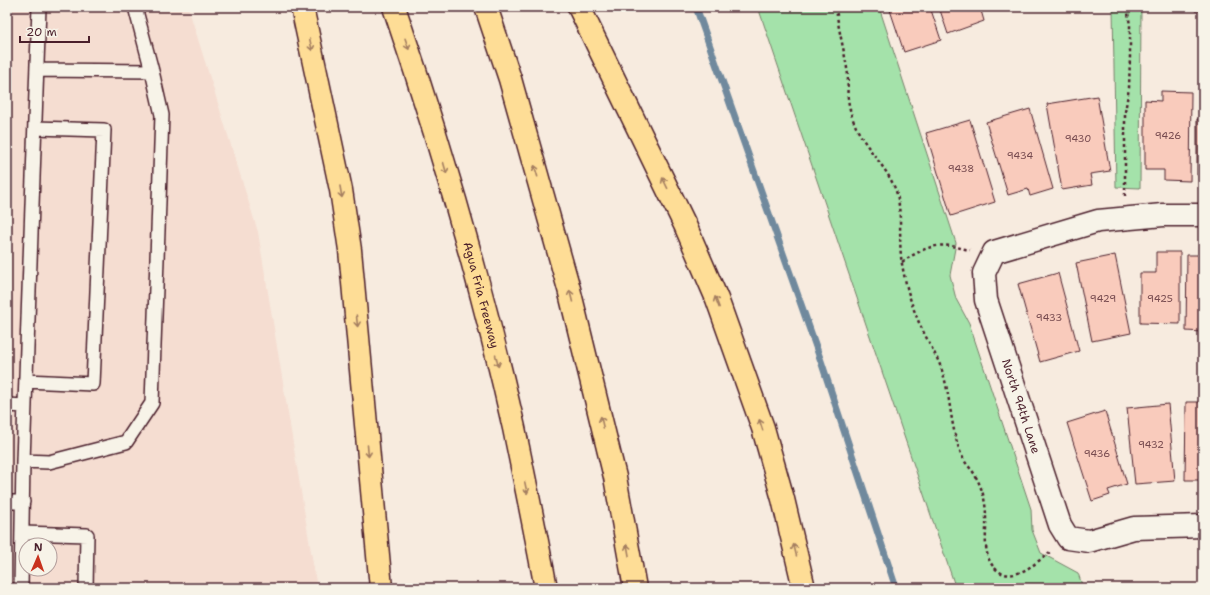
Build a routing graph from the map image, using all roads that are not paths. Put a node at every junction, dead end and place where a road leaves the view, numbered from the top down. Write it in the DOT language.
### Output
graph roads {
  1 [pos="39,7"];
  2 [pos="134,7"];
  3 [pos="302,7"];
  4 [pos="394,7"];
  5 [pos="486,7"];
  6 [pos="579,7"];
  7 [pos="37,70"];
  8 [pos="152,71"];
  9 [pos="35,128"];
  10 [pos="1203,215"];
  11 [pos="26,381"];
  12 [pos="7,405"];
  13 [pos="25,406"];
  14 [pos="23,461"];
  15 [pos="7,502"];
  16 [pos="23,502"];
  17 [pos="1203,526"];
  18 [pos="22,533"];
  19 [pos="21,588"];
  20 [pos="86,588"];
  21 [pos="381,588"];
  22 [pos="546,588"];
  23 [pos="635,588"];
  24 [pos="804,588"];
  1 -- 7 [label="lane"];
  2 -- 8 [label="lane"];
  3 -- 21 [label="highway, one-way"];
  4 -- 22 [label="highway, Agua Fria Freeway, one-way"];
  23 -- 5 [label="highway, one-way"];
  24 -- 6 [label="highway, one-way"];
  7 -- 8 [label="lane"];
  7 -- 9 [label="lane"];
  8 -- 14 [label="lane"];
  9 -- 11 [label="lane"];
  9 -- 11 [label="lane"];
  10 -- 17 [label="street, North 94th Lane"];
  11 -- 13 [label="lane"];
  12 -- 13 [label="lane"];
  13 -- 14 [label="lane"];
  14 -- 16 [label="lane"];
  15 -- 16 [label="lane"];
  16 -- 18 [label="lane"];
  18 -- 19 [label="lane"];
  18 -- 20 [label="lane"];
}
